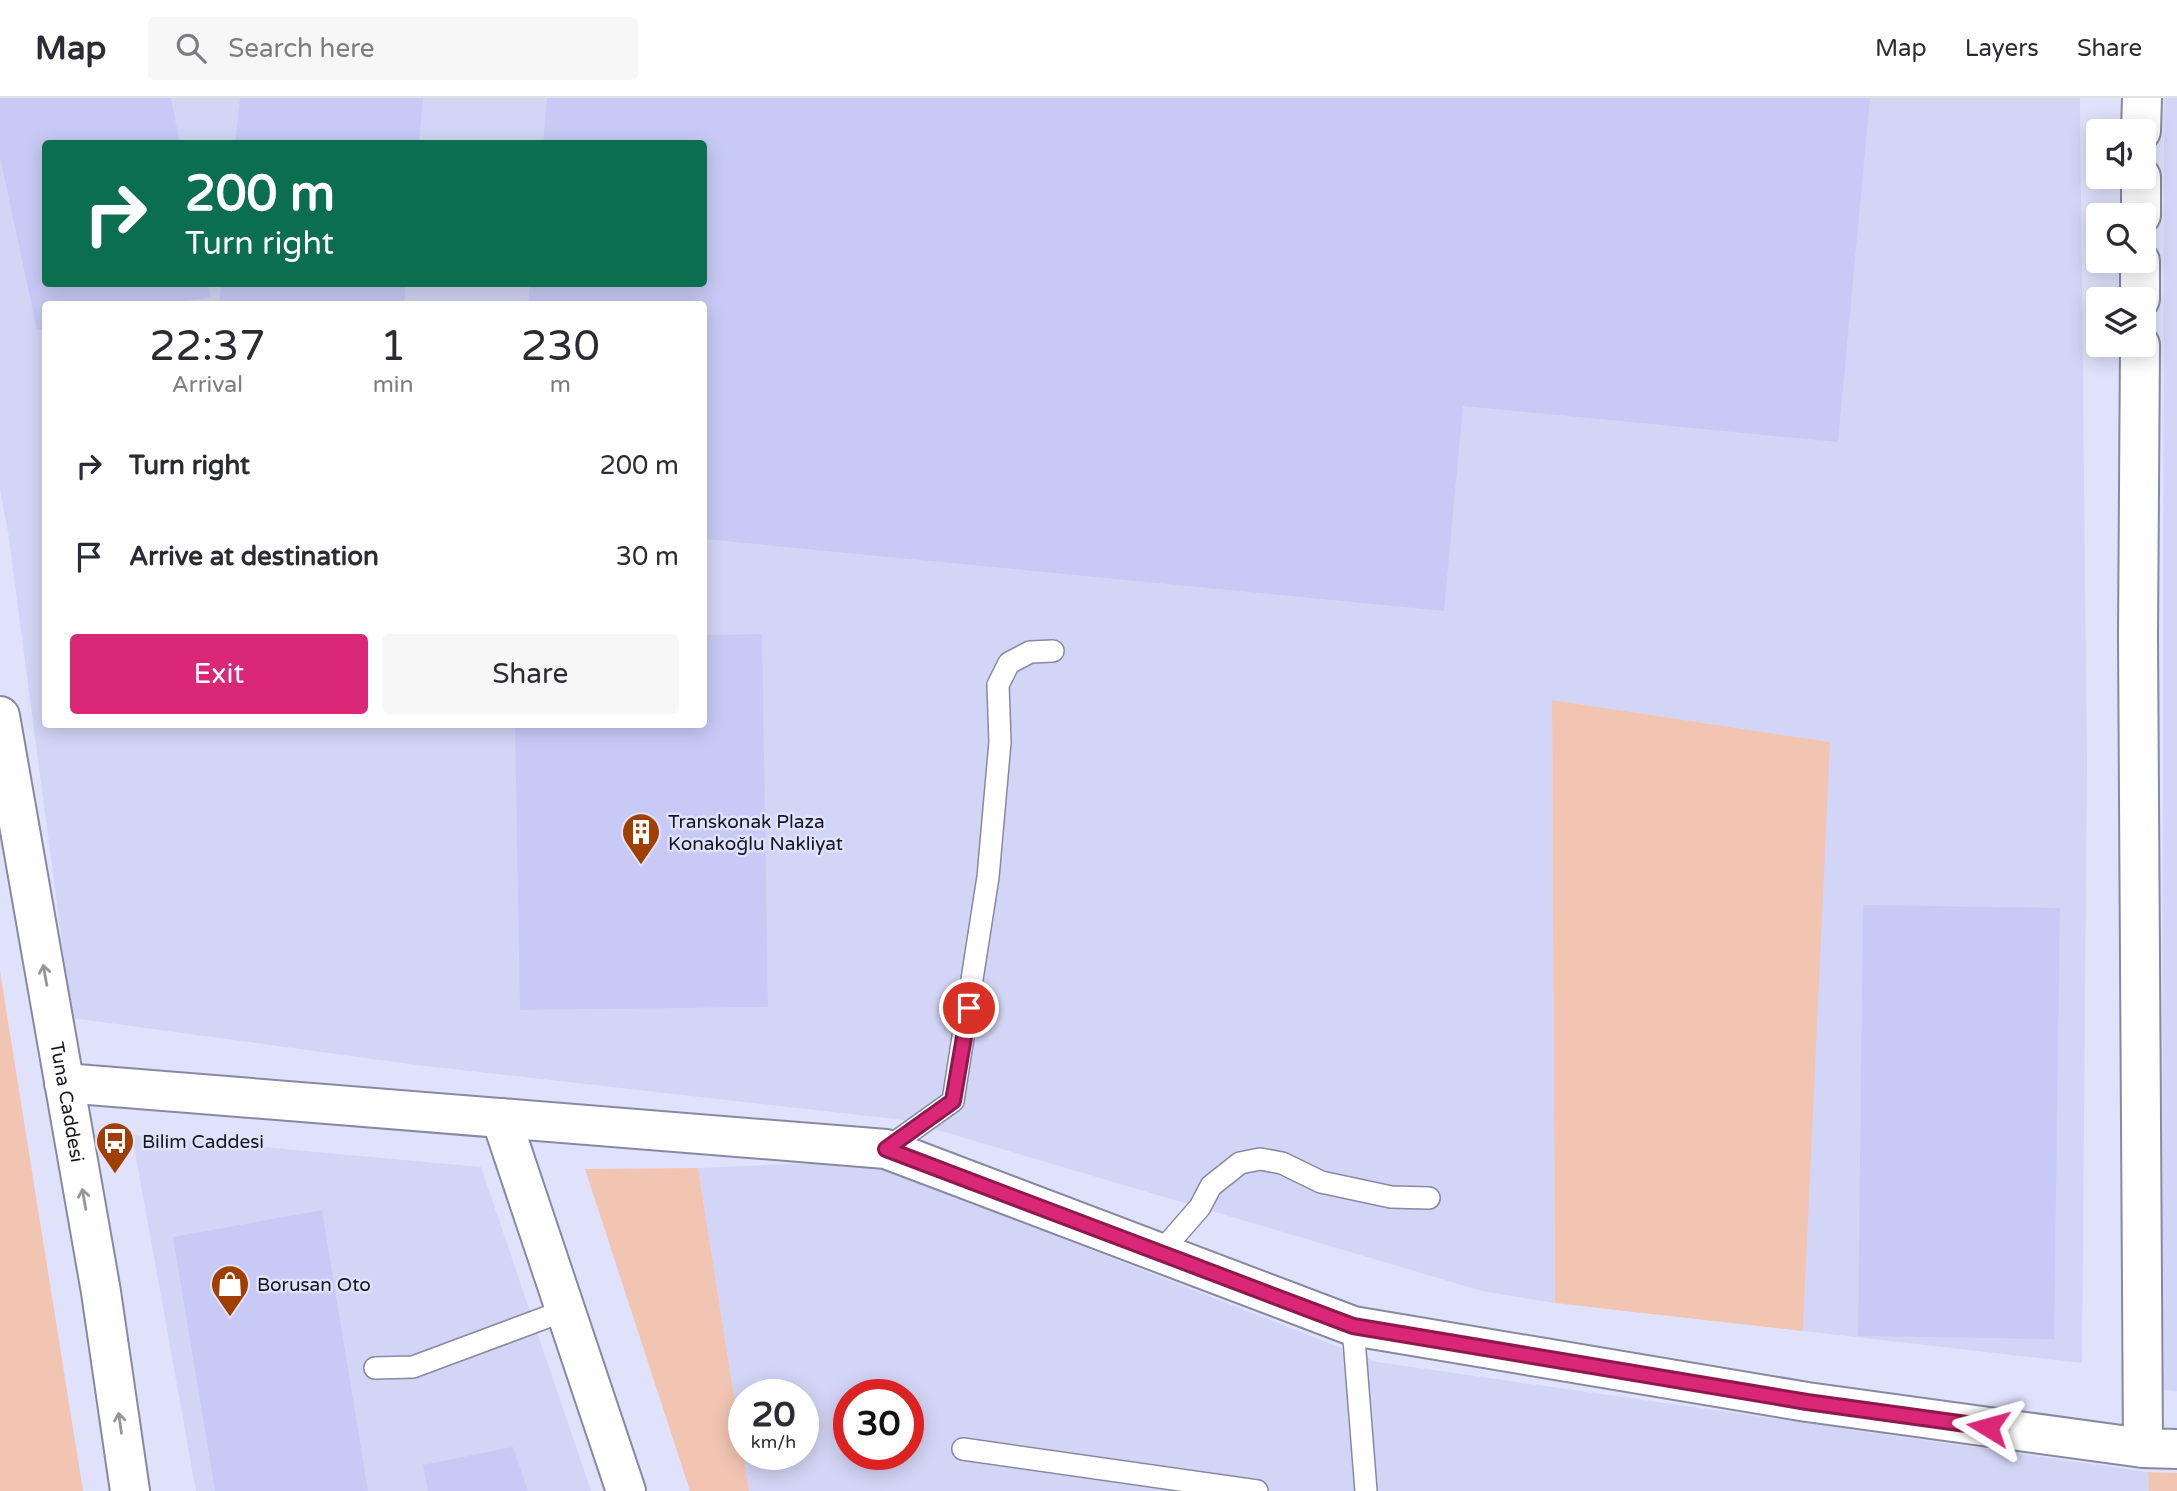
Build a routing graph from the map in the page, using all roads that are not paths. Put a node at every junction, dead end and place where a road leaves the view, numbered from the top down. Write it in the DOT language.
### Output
graph roads {
  1 [pos="2141,98"];
  2 [pos="2141,119"];
  3 [pos="2140,357"];
  4 [pos="1053,651"];
  5 [pos="0,716"];
  6 [pos="64,1083"];
  7 [pos="501,1118"];
  8 [pos="886,1149"];
  9 [pos="1429,1198"];
  10 [pos="1160,1253"];
  11 [pos="566,1310"];
  12 [pos="1353,1326"];
  13 [pos="375,1368"];
  14 [pos="2160,1448"];
  15 [pos="963,1449"];
  16 [pos="130,1491"];
  17 [pos="626,1491"];
  18 [pos="1257,1491"];
  19 [pos="1366,1491"];
  1 -- 2 [label="street"];
  3 -- 14 [label="street"];
  4 -- 8 [label="lane"];
  6 -- 5 [label="street, Tuna Caddesi, one-way"];
  6 -- 7 [label="street"];
  16 -- 6 [label="street, Tuna Caddesi, one-way"];
  7 -- 8 [label="street"];
  7 -- 11 [label="street"];
  8 -- 10 [label="street"];
  9 -- 10 [label="lane"];
  10 -- 12 [label="street"];
  11 -- 13 [label="lane"];
  11 -- 17 [label="street"];
  12 -- 14 [label="street"];
  12 -- 19 [label="lane"];
  15 -- 18 [label="lane"];
}
